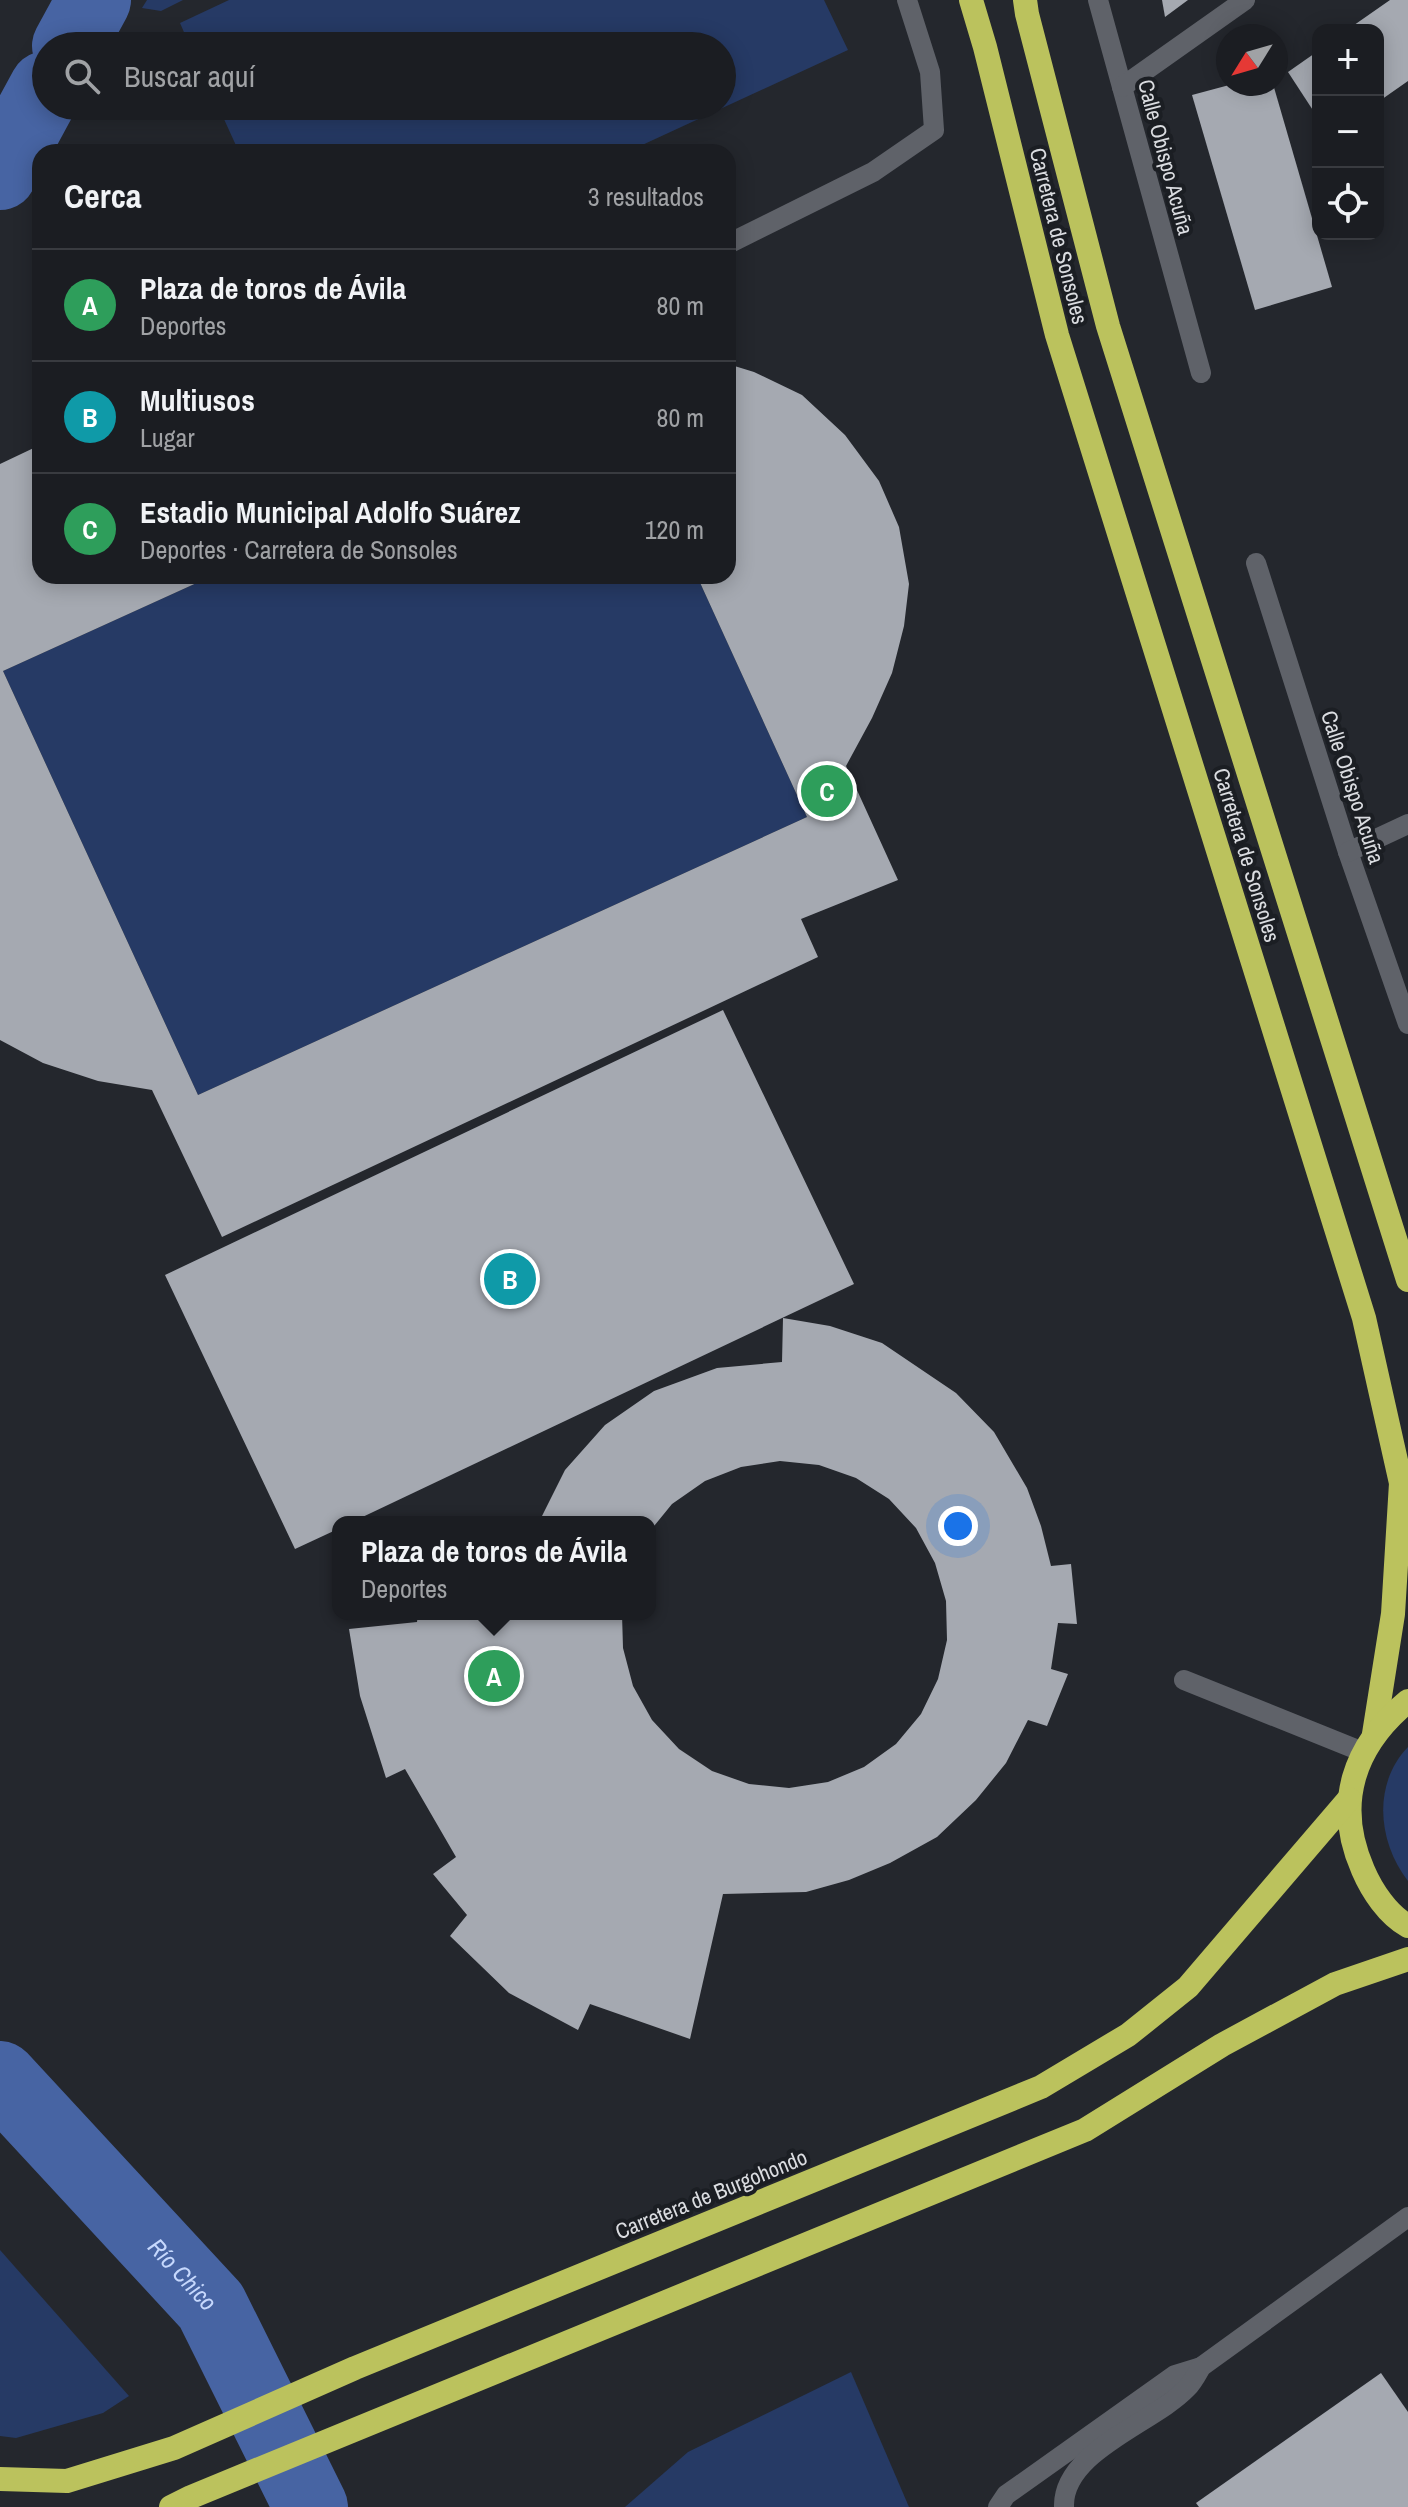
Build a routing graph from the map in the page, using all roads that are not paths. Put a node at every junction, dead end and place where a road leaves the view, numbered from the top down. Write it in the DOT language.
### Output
graph roads {
  1 [pos="907,0"];
  2 [pos="971,0"];
  3 [pos="1025,0"];
  4 [pos="1098,0"];
  5 [pos="1245,0"];
  6 [pos="1122,87"];
  7 [pos="736,240"];
  8 [pos="1201,373"];
  9 [pos="1256,563"];
  10 [pos="1408,824"];
  11 [pos="1348,852"];
  12 [pos="1408,1024"];
  13 [pos="1408,1280"];
  14 [pos="1184,1680"];
  15 [pos="1408,1701"];
  16 [pos="1369,1743"];
  17 [pos="1349,1799"];
  18 [pos="1408,1926"];
  19 [pos="1408,1959"];
  20 [pos="1408,2217"];
  21 [pos="1201,2367"];
  22 [pos="0,2479"];
  23 [pos="181,2502"];
  24 [pos="998,2507"];
  25 [pos="1064,2507"];
  1 -- 7 [label="street"];
  2 -- 16 [label="highway, Carretera de Sonsoles"];
  3 -- 13 [label="highway, Carretera de Sonsoles"];
  4 -- 6 [label="street, Calle Obispo Acuña"];
  5 -- 6 [label="street"];
  6 -- 8 [label="street, Calle Obispo Acuña"];
  9 -- 11 [label="street, Calle Obispo Acuña"];
  10 -- 11 [label="street"];
  11 -- 12 [label="street, Calle Obispo Acuña"];
  14 -- 16 [label="street"];
  15 -- 16 [label="highway"];
  16 -- 17 [label="highway, Carretera de Sonsoles"];
  17 -- 18 [label="highway"];
  17 -- 22 [label="highway, Carretera de Burgohondo"];
  19 -- 23 [label="highway"];
  20 -- 21 [label="street"];
  21 -- 24 [label="street"];
  21 -- 25 [label="street"];
}
